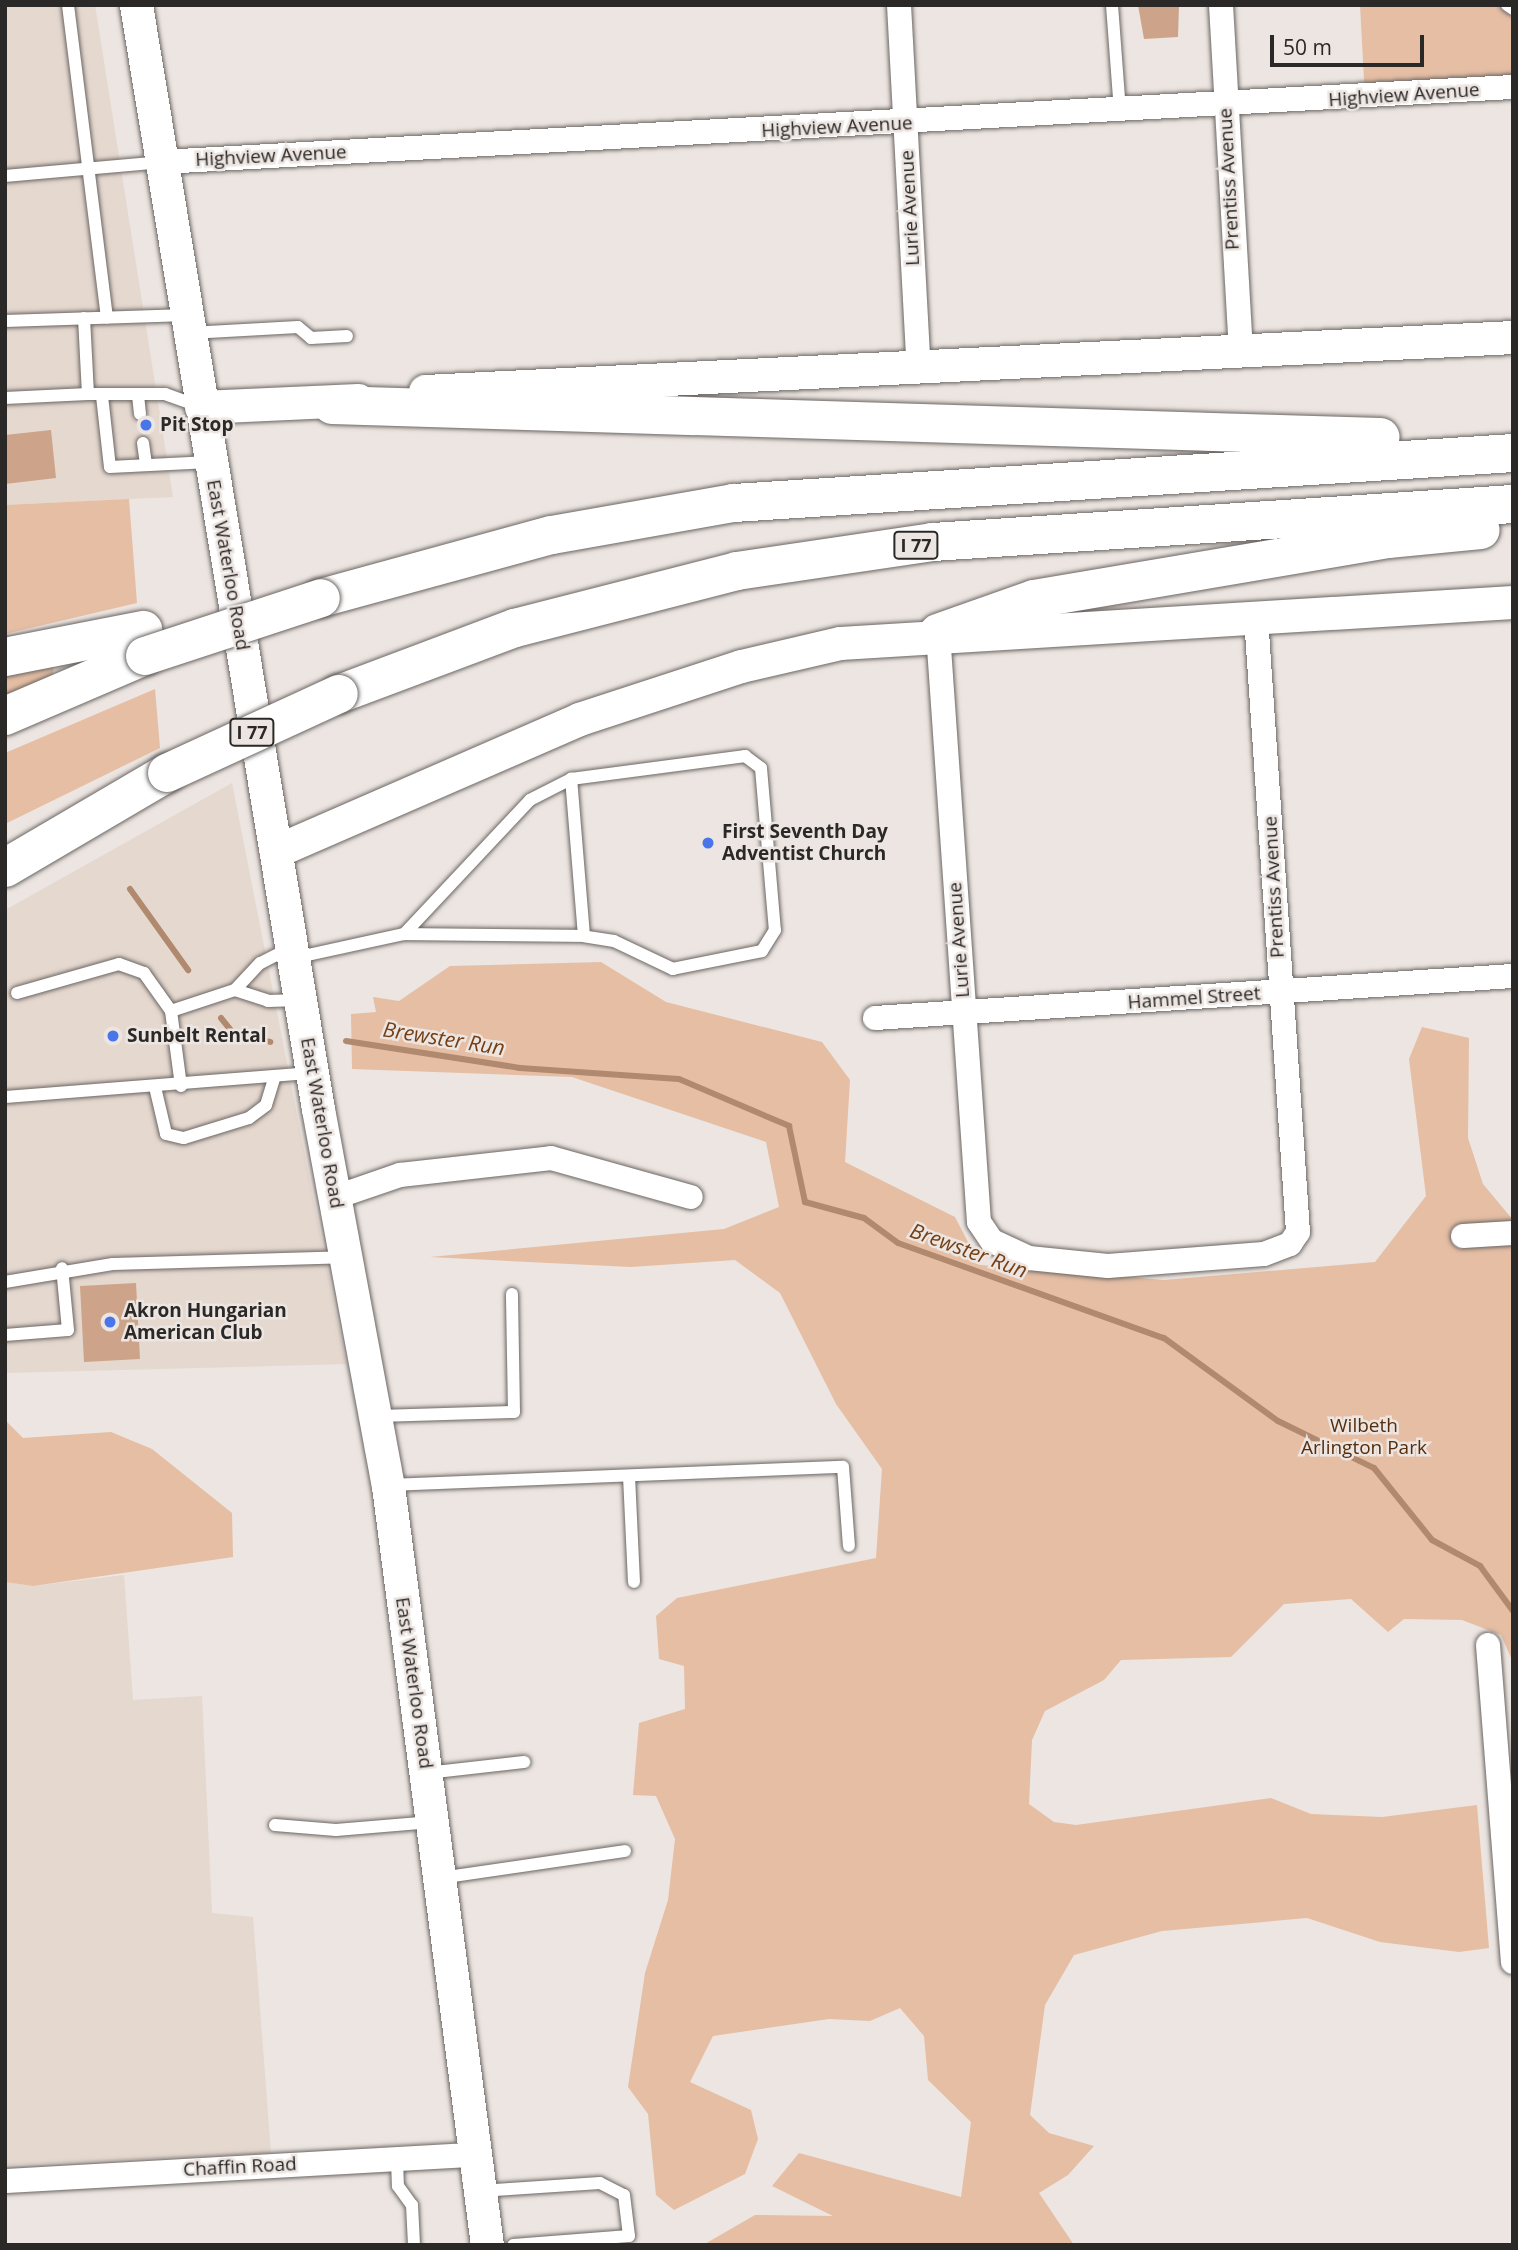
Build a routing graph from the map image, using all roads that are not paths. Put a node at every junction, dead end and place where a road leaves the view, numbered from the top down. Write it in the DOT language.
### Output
graph roads {
  1 [pos="68,5"];
  2 [pos="136,5"];
  3 [pos="899,5"];
  4 [pos="1112,5"];
  5 [pos="1221,5"];
  6 [pos="1507,5"];
  7 [pos="1513,9"];
  8 [pos="1513,87"];
  9 [pos="1225,104"];
  10 [pos="1119,111"];
  11 [pos="906,124"];
  12 [pos="162,162"];
  13 [pos="89,173"];
  14 [pos="5,176"];
  15 [pos="84,318"];
  16 [pos="107,318"];
  17 [pos="5,321"];
  18 [pos="188,324"];
  19 [pos="347,337"];
  20 [pos="1513,337"];
  21 [pos="1241,352"];
  22 [pos="919,369"];
  23 [pos="88,394"];
  24 [pos="138,395"];
  25 [pos="102,396"];
  26 [pos="5,398"];
  27 [pos="332,405"];
  28 [pos="201,407"];
  29 [pos="140,415"];
  30 [pos="1513,440"];
  31 [pos="143,443"];
  32 [pos="1513,453"];
  33 [pos="210,462"];
  34 [pos="146,465"];
  35 [pos="1513,504"];
  36 [pos="1513,527"];
  37 [pos="1513,602"];
  38 [pos="1256,618"];
  39 [pos="938,633"];
  40 [pos="144,643"];
  41 [pos="5,657"];
  42 [pos="5,716"];
  43 [pos="571,779"];
  44 [pos="276,850"];
  45 [pos="5,868"];
  46 [pos="404,934"];
  47 [pos="584,936"];
  48 [pos="293,953"];
  49 [pos="1513,976"];
  50 [pos="235,990"];
  51 [pos="1280,992"];
  52 [pos="17,993"];
  53 [pos="300,1000"];
  54 [pos="171,1011"];
  55 [pos="964,1013"];
  56 [pos="875,1018"];
  57 [pos="312,1073"];
  58 [pos="274,1078"];
  59 [pos="181,1086"];
  60 [pos="155,1087"];
  61 [pos="5,1097"];
  62 [pos="336,1197"];
  63 [pos="691,1197"];
  64 [pos="1513,1233"];
  65 [pos="1464,1236"];
  66 [pos="992,1241"];
  67 [pos="347,1257"];
  68 [pos="62,1268"];
  69 [pos="5,1282"];
  70 [pos="512,1294"];
  71 [pos="5,1335"];
  72 [pos="375,1416"];
  73 [pos="629,1476"];
  74 [pos="388,1486"];
  75 [pos="849,1546"];
  76 [pos="634,1582"];
  77 [pos="1488,1645"];
  78 [pos="524,1762"];
  79 [pos="426,1773"];
  80 [pos="432,1822"];
  81 [pos="275,1825"];
  82 [pos="625,1850"];
  83 [pos="440,1878"];
  84 [pos="1513,1962"];
  85 [pos="475,2155"];
  86 [pos="397,2160"];
  87 [pos="5,2181"];
  88 [pos="480,2191"];
  89 [pos="414,2245"];
  90 [pos="487,2245"];
  91 [pos="513,2245"];
  1 -- 13 [label="lane"];
  2 -- 12 [label="main road, East Waterloo Road"];
  3 -- 11 [label="street, Lurie Avenue"];
  4 -- 10 [label="lane"];
  5 -- 9 [label="street, Prentiss Avenue"];
  6 -- 7 [label="lane"];
  8 -- 9 [label="street, Highview Avenue"];
  9 -- 10 [label="street, Highview Avenue"];
  9 -- 21 [label="street, Prentiss Avenue"];
  10 -- 11 [label="street, Highview Avenue"];
  11 -- 12 [label="street, Highview Avenue"];
  11 -- 22 [label="street, Lurie Avenue"];
  12 -- 13 [label="lane"];
  12 -- 18 [label="main road, East Waterloo Road"];
  13 -- 14 [label="lane"];
  13 -- 16 [label="lane"];
  15 -- 16 [label="lane"];
  15 -- 17 [label="lane"];
  15 -- 23 [label="lane"];
  16 -- 18 [label="lane"];
  18 -- 19 [label="lane"];
  18 -- 28 [label="main road, East Waterloo Road"];
  20 -- 21 [label="main road"];
  21 -- 22 [label="main road"];
  22 -- 27 [label="main road"];
  23 -- 25 [label="lane"];
  23 -- 26 [label="lane"];
  24 -- 25 [label="lane"];
  24 -- 28 [label="lane"];
  24 -- 29 [label="lane"];
  25 -- 34 [label="lane"];
  27 -- 28 [label="main road"];
  27 -- 30 [label="highway"];
  28 -- 33 [label="main road, East Waterloo Road"];
  31 -- 34 [label="lane"];
  32 -- 40 [label="highway"];
  33 -- 34 [label="lane"];
  33 -- 44 [label="main road, East Waterloo Road"];
  35 -- 45 [label="highway, I 77, bridge"];
  36 -- 39 [label="highway"];
  37 -- 38 [label="main road"];
  38 -- 39 [label="main road"];
  38 -- 51 [label="street, Prentiss Avenue"];
  39 -- 44 [label="main road"];
  39 -- 55 [label="street, Lurie Avenue"];
  40 -- 41 [label="highway"];
  40 -- 42 [label="highway"];
  43 -- 46 [label="lane"];
  43 -- 47 [label="lane"];
  43 -- 47 [label="lane"];
  44 -- 48 [label="main road, East Waterloo Road"];
  46 -- 47 [label="lane"];
  46 -- 48 [label="lane"];
  48 -- 50 [label="lane"];
  48 -- 53 [label="main road, East Waterloo Road"];
  49 -- 51 [label="street, Hammel Street"];
  50 -- 53 [label="lane"];
  50 -- 54 [label="lane"];
  51 -- 55 [label="street, Hammel Street"];
  51 -- 66 [label="street, Prentiss Avenue"];
  52 -- 54 [label="lane"];
  53 -- 57 [label="main road, East Waterloo Road"];
  54 -- 59 [label="lane"];
  55 -- 56 [label="street, Hammel Street"];
  55 -- 66 [label="street, Lurie Avenue"];
  57 -- 58 [label="lane"];
  57 -- 62 [label="main road, East Waterloo Road"];
  58 -- 59 [label="lane"];
  58 -- 60 [label="lane"];
  59 -- 60 [label="lane"];
  60 -- 61 [label="lane"];
  62 -- 63 [label="street"];
  62 -- 67 [label="main road, East Waterloo Road"];
  64 -- 65 [label="street"];
  67 -- 68 [label="lane"];
  67 -- 72 [label="main road, East Waterloo Road"];
  68 -- 69 [label="lane"];
  68 -- 71 [label="lane"];
  70 -- 72 [label="lane"];
  72 -- 74 [label="main road, East Waterloo Road"];
  73 -- 74 [label="lane"];
  73 -- 75 [label="lane"];
  73 -- 76 [label="lane"];
  74 -- 79 [label="main road, East Waterloo Road"];
  77 -- 84 [label="street"];
  78 -- 79 [label="lane"];
  79 -- 80 [label="main road, East Waterloo Road"];
  80 -- 81 [label="lane"];
  80 -- 83 [label="main road, East Waterloo Road"];
  82 -- 83 [label="lane"];
  83 -- 85 [label="main road, East Waterloo Road"];
  85 -- 86 [label="street, Chaffin Road"];
  85 -- 88 [label="main road, East Waterloo Road"];
  86 -- 87 [label="street, Chaffin Road"];
  86 -- 89 [label="lane"];
  88 -- 90 [label="main road, East Waterloo Road"];
  88 -- 91 [label="lane"];
}
